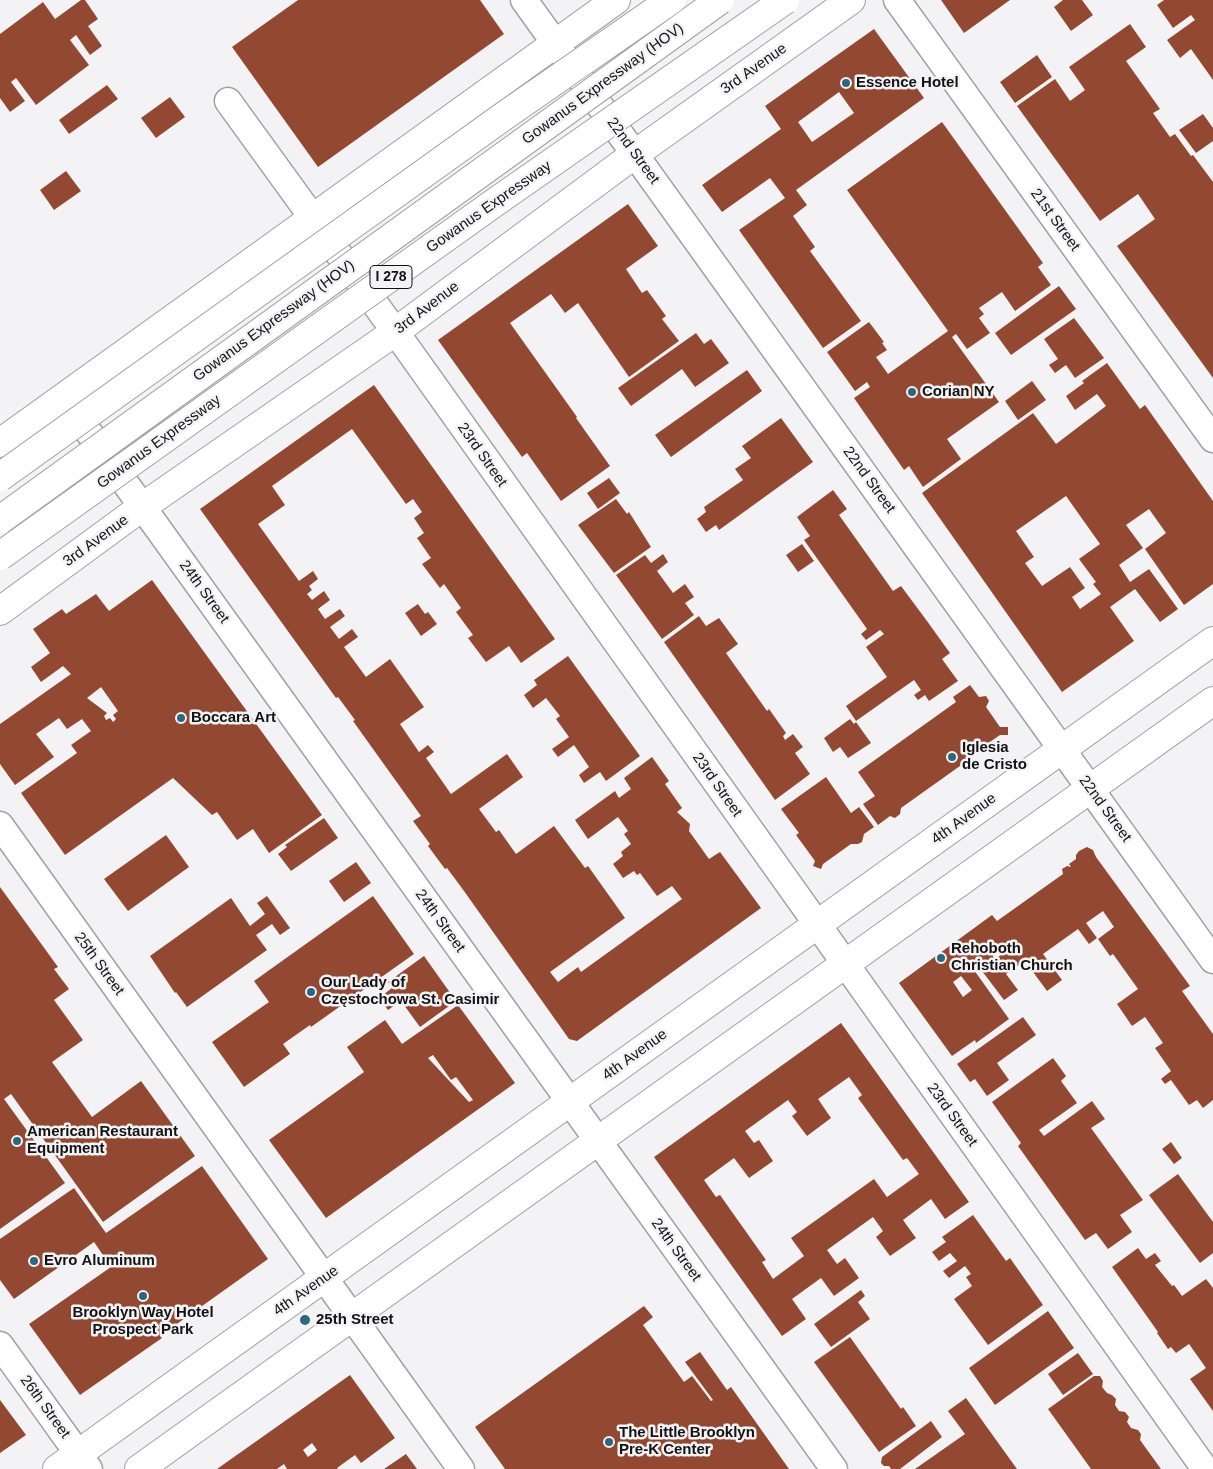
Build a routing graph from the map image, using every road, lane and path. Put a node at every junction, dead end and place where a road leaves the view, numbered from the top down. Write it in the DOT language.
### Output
graph roads {
  1 [pos="524,0"];
  2 [pos="616,0"];
  3 [pos="671,0"];
  4 [pos="720,0"];
  5 [pos="785,0"];
  6 [pos="850,0"];
  7 [pos="896,0"];
  8 [pos="556,43"];
  9 [pos="228,101"];
  10 [pos="635,154"];
  11 [pos="312,218"];
  12 [pos="395,332"];
  13 [pos="63,397"];
  14 [pos="1213,439"];
  15 [pos="0,443"];
  16 [pos="0,478"];
  17 [pos="142,507"];
  18 [pos="0,520"];
  19 [pos="0,556"];
  20 [pos="0,611"];
  21 [pos="1213,641"];
  22 [pos="1213,701"];
  23 [pos="1062,749"];
  24 [pos="1090,788"];
  25 [pos="0,825"];
  26 [pos="817,925"];
  27 [pos="1213,960"];
  28 [pos="845,964"];
  29 [pos="570,1102"];
  30 [pos="598,1140"];
  31 [pos="323,1278"];
  32 [pos="351,1317"];
  33 [pos="0,1345"];
  34 [pos="75,1464"];
  35 [pos="139,1469"];
  36 [pos="461,1469"];
  37 [pos="834,1469"];
  38 [pos="1205,1469"];
  1 -- 8 [label="street, 22nd Street"];
  2 -- 8 [label="main road"];
  3 -- 16 [label="main road, bridge"];
  4 -- 18 [label="main road, Gowanus Expressway (HOV) / I 278, bridge"];
  5 -- 19 [label="main road, Gowanus Expressway / I 278, bridge"];
  6 -- 10 [label="main road, 3rd Avenue"];
  7 -- 14 [label="street, 21st Street"];
  8 -- 10 [label="street, 22nd Street"];
  8 -- 11 [label="main road"];
  9 -- 11 [label="street, 23rd Street"];
  10 -- 12 [label="main road, 3rd Avenue"];
  10 -- 23 [label="street, 22nd Street"];
  11 -- 12 [label="street, 23rd Street"];
  11 -- 13 [label="main road"];
  12 -- 17 [label="main road, 3rd Avenue"];
  12 -- 26 [label="street, 23rd Street"];
  13 -- 15 [label="main road"];
  13 -- 17 [label="street, 24th Street"];
  17 -- 20 [label="main road, 3rd Avenue"];
  17 -- 29 [label="street, 24th Street"];
  21 -- 23 [label="main road, 4th Avenue"];
  22 -- 24 [label="main road"];
  23 -- 24 [label="street, 22nd Street"];
  23 -- 26 [label="main road, 4th Avenue"];
  24 -- 27 [label="street, 22nd Street"];
  24 -- 28 [label="main road"];
  25 -- 31 [label="street, 25th Street"];
  26 -- 28 [label="street, 23rd Street"];
  26 -- 29 [label="main road, 4th Avenue"];
  28 -- 30 [label="main road"];
  28 -- 38 [label="street, 23rd Street"];
  29 -- 30 [label="street, 24th Street"];
  29 -- 31 [label="main road, 4th Avenue"];
  30 -- 32 [label="main road"];
  30 -- 37 [label="street, 24th Street"];
  31 -- 32 [label="street, 25th Street"];
  31 -- 34 [label="main road, 4th Avenue"];
  32 -- 35 [label="main road"];
  32 -- 36 [label="street, 25th Street"];
  33 -- 34 [label="street, 26th Street"];
}
